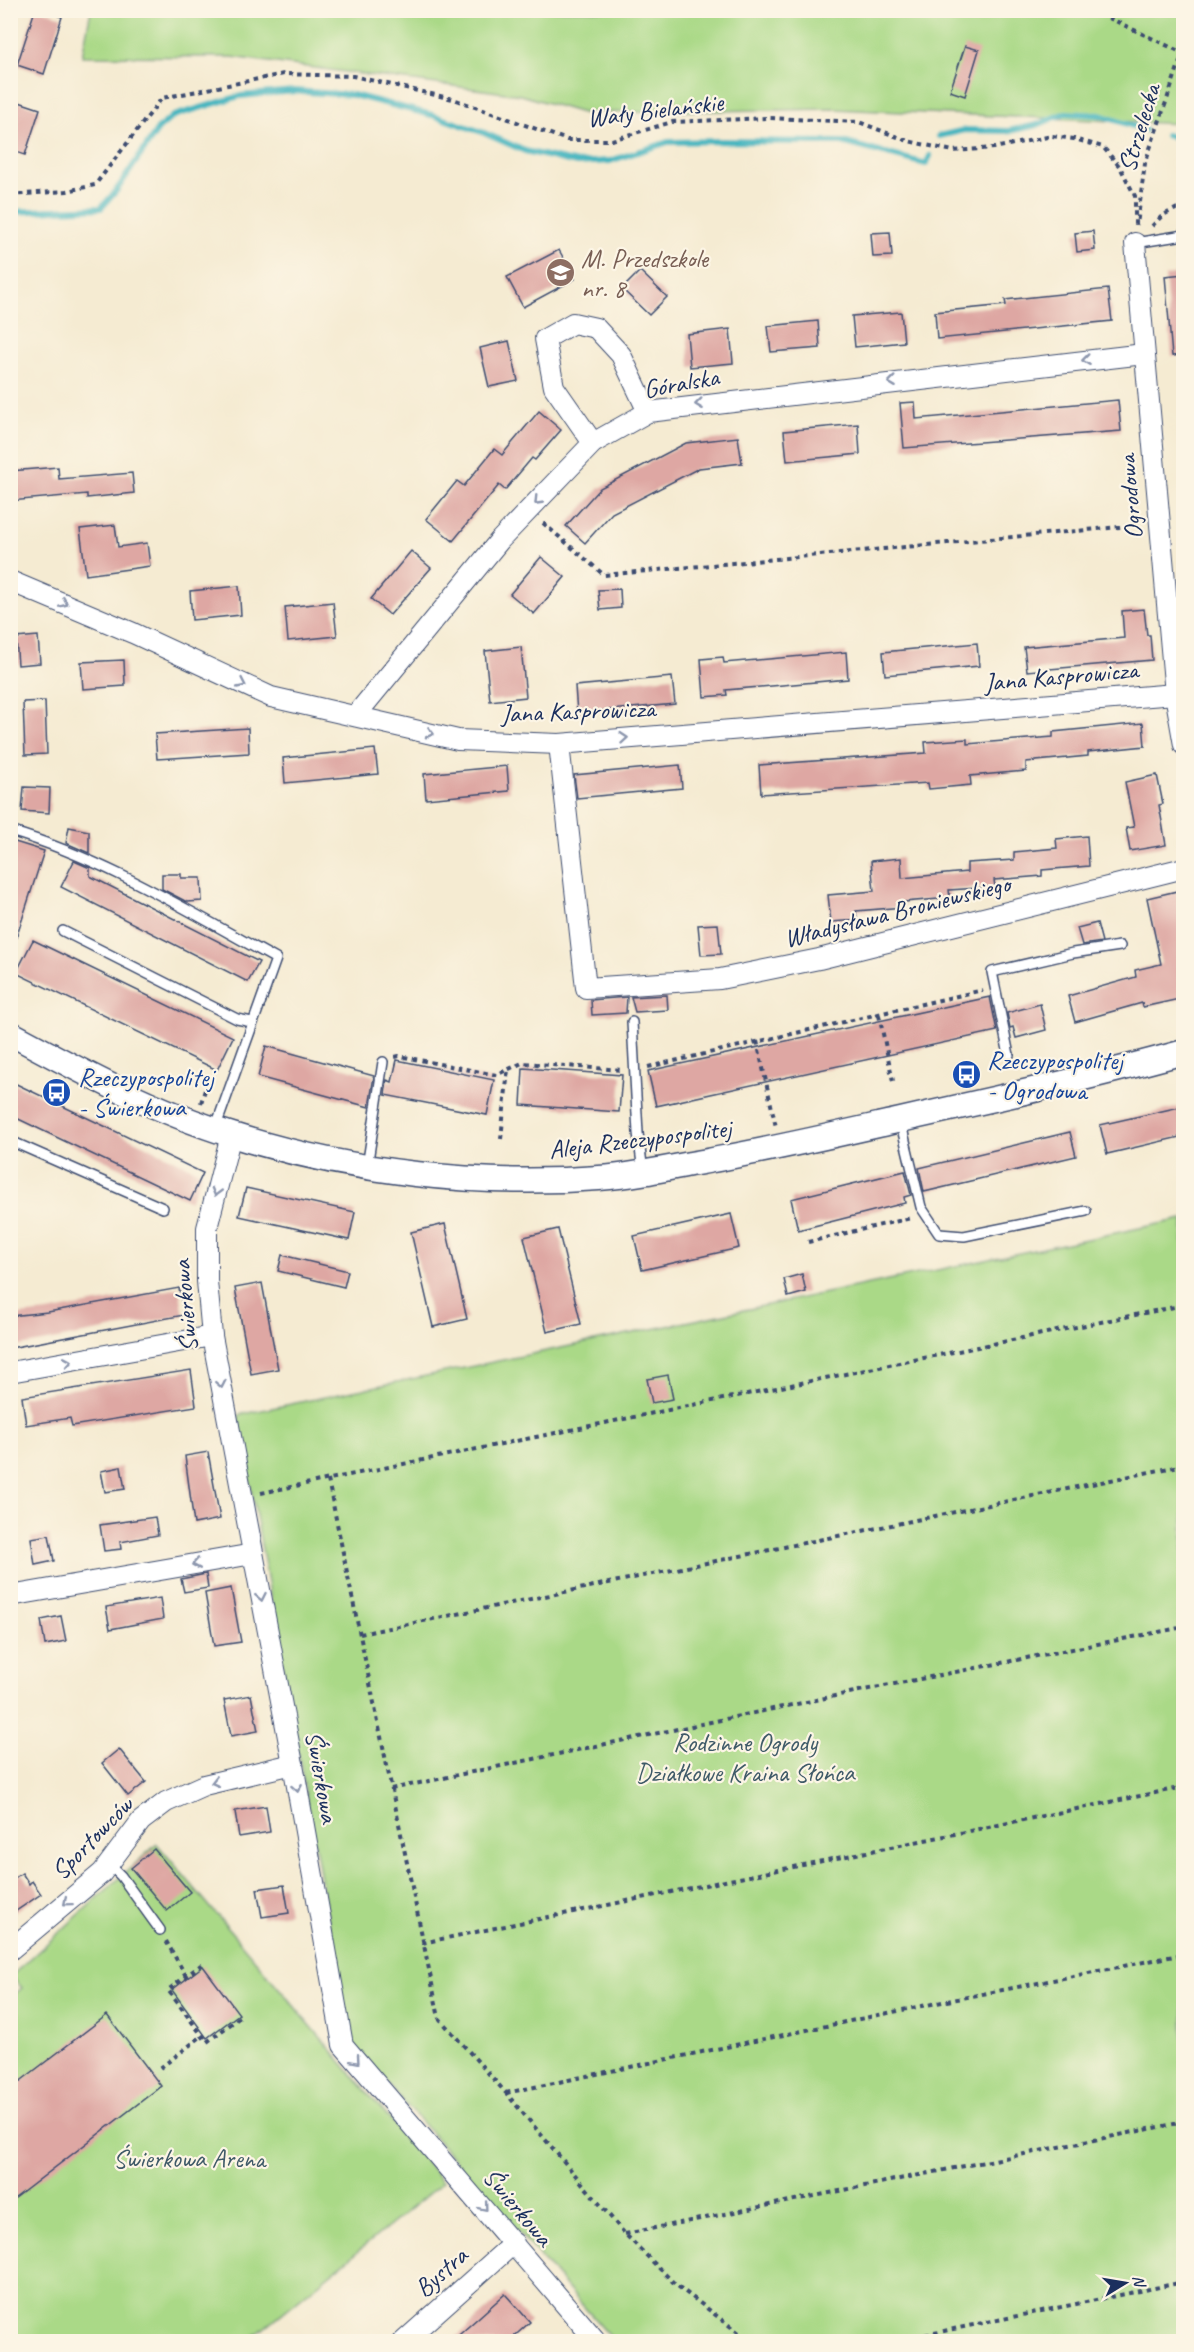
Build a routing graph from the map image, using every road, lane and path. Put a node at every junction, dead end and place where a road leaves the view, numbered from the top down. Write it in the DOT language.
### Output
graph roads {
  1 [pos="1092,10"];
  2 [pos="10,195"];
  3 [pos="1184,205"];
  4 [pos="1184,235"];
  5 [pos="1135,243"];
  6 [pos="1144,354"];
  7 [pos="648,412"];
  8 [pos="593,443"];
  9 [pos="529,510"];
  10 [pos="1159,523"];
  11 [pos="10,581"];
  12 [pos="1175,694"];
  13 [pos="356,715"];
  14 [pos="559,744"];
  15 [pos="1184,745"];
  16 [pos="10,831"];
  17 [pos="1184,868"];
  18 [pos="63,931"];
  19 [pos="1120,946"];
  20 [pos="995,988"];
  21 [pos="879,1014"];
  22 [pos="252,1022"];
  23 [pos="632,1022"];
  24 [pos="10,1033"];
  25 [pos="757,1041"];
  26 [pos="1184,1052"];
  27 [pos="1009,1054"];
  28 [pos="382,1062"];
  29 [pos="508,1069"];
  30 [pos="634,1070"];
  31 [pos="893,1081"];
  32 [pos="772,1108"];
  33 [pos="900,1120"];
  34 [pos="223,1132"];
  35 [pos="501,1139"];
  36 [pos="10,1149"];
  37 [pos="367,1167"];
  38 [pos="643,1173"];
  39 [pos="163,1208"];
  40 [pos="1086,1211"];
  41 [pos="926,1214"];
  42 [pos="808,1242"];
  43 [pos="1184,1305"];
  44 [pos="212,1336"];
  45 [pos="10,1372"];
  46 [pos="1184,1465"];
  47 [pos="328,1480"];
  48 [pos="243,1497"];
  49 [pos="253,1554"];
  50 [pos="10,1596"];
  51 [pos="1184,1627"];
  52 [pos="360,1634"];
  53 [pos="293,1764"];
  54 [pos="1184,1787"];
  55 [pos="391,1789"];
  56 [pos="109,1864"];
  57 [pos="160,1930"];
  58 [pos="422,1943"];
  59 [pos="10,1950"];
  60 [pos="1184,1954"];
  61 [pos="202,1964"];
  62 [pos="186,1976"];
  63 [pos="240,2017"];
  64 [pos="202,2036"];
  65 [pos="160,2068"];
  66 [pos="506,2093"];
  67 [pos="1184,2122"];
  68 [pos="625,2234"];
  69 [pos="514,2243"];
  70 [pos="1184,2282"];
  71 [pos="403,2342"];
  72 [pos="597,2342"];
  73 [pos="751,2342"];
  74 [pos="890,2342"];
  1 -- 5 [label="path, Strzelecka"];
  2 -- 5 [label="path, Wały Bielańskie"];
  3 -- 5 [label="path"];
  4 -- 5 [label="lane"];
  5 -- 6 [label="street, Ogrodowa"];
  6 -- 7 [label="street, Góralska, one-way"];
  6 -- 10 [label="street, Ogrodowa"];
  7 -- 8 [label="street, Góralska"];
  7 -- 8 [label="street"];
  8 -- 9 [label="street, Góralska, one-way"];
  9 -- 10 [label="path"];
  9 -- 13 [label="street, Góralska"];
  10 -- 12 [label="street, Ogrodowa"];
  11 -- 13 [label="street, Jana Kasprowicza, one-way"];
  14 -- 12 [label="street, Jana Kasprowicza, one-way"];
  12 -- 15 [label="street, Ogrodowa"];
  13 -- 14 [label="street, Jana Kasprowicza, one-way"];
  14 -- 17 [label="street, Władysława Broniewskiego"];
  16 -- 22 [label="lane"];
  18 -- 22 [label="lane"];
  19 -- 20 [label="lane"];
  20 -- 21 [label="path"];
  20 -- 27 [label="lane"];
  21 -- 25 [label="path"];
  21 -- 31 [label="path"];
  22 -- 34 [label="lane"];
  23 -- 30 [label="lane"];
  24 -- 34 [label="street, Aleja Rzeczypospolitej"];
  25 -- 30 [label="path"];
  25 -- 32 [label="path"];
  26 -- 33 [label="street, Aleja Rzeczypospolitej"];
  28 -- 29 [label="path"];
  28 -- 37 [label="lane"];
  29 -- 30 [label="path"];
  29 -- 35 [label="path"];
  30 -- 38 [label="lane"];
  33 -- 38 [label="street, Aleja Rzeczypospolitej"];
  33 -- 41 [label="lane"];
  34 -- 37 [label="street, Aleja Rzeczypospolitej"];
  34 -- 44 [label="street, Świerkowa, one-way"];
  36 -- 39 [label="lane"];
  37 -- 38 [label="street, Aleja Rzeczypospolitej"];
  40 -- 41 [label="lane"];
  41 -- 42 [label="path"];
  43 -- 47 [label="path"];
  45 -- 44 [label="street, one-way"];
  44 -- 48 [label="street, Świerkowa, one-way"];
  46 -- 52 [label="path"];
  47 -- 48 [label="path"];
  47 -- 52 [label="path"];
  48 -- 49 [label="street, Świerkowa"];
  49 -- 50 [label="street, one-way"];
  49 -- 53 [label="street, Świerkowa, one-way"];
  51 -- 55 [label="path"];
  52 -- 55 [label="path"];
  53 -- 56 [label="street, Sportowców, one-way"];
  53 -- 69 [label="street, Świerkowa, one-way"];
  54 -- 58 [label="path"];
  55 -- 58 [label="path"];
  56 -- 57 [label="lane"];
  56 -- 59 [label="street, Sportowców, one-way"];
  57 -- 62 [label="path"];
  58 -- 66 [label="path"];
  60 -- 66 [label="path"];
  61 -- 62 [label="path"];
  62 -- 64 [label="path"];
  63 -- 64 [label="path"];
  64 -- 65 [label="path"];
  66 -- 68 [label="path"];
  67 -- 68 [label="path"];
  68 -- 73 [label="path"];
  69 -- 71 [label="street, Bystra"];
  69 -- 72 [label="street, Świerkowa"];
  70 -- 74 [label="path"];
}
